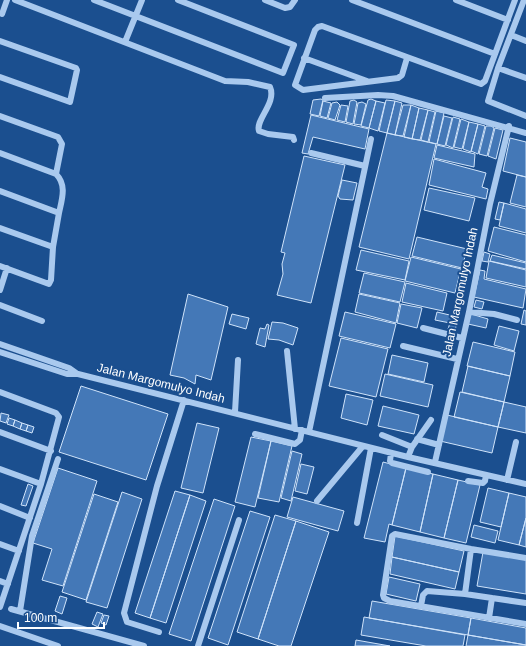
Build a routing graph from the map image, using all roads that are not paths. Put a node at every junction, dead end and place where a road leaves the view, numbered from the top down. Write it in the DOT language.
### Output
graph roads {
  1 [pos="7,0"];
  2 [pos="15,0"];
  3 [pos="94,0"];
  4 [pos="142,0"];
  5 [pos="178,0"];
  6 [pos="265,0"];
  7 [pos="295,0"];
  8 [pos="352,0"];
  9 [pos="456,0"];
  10 [pos="515,0"];
  11 [pos="525,2"];
  12 [pos="2,14"];
  13 [pos="135,16"];
  14 [pos="508,20"];
  15 [pos="511,36"];
  16 [pos="0,41"];
  17 [pos="526,41"];
  18 [pos="125,42"];
  19 [pos="495,54"];
  20 [pos="304,58"];
  21 [pos="408,58"];
  22 [pos="498,68"];
  23 [pos="0,77"];
  24 [pos="526,78"];
  25 [pos="369,82"];
  26 [pos="481,84"];
  27 [pos="491,89"];
  28 [pos="325,98"];
  29 [pos="0,116"];
  30 [pos="526,116"];
  31 [pos="509,126"];
  32 [pos="526,132"];
  33 [pos="371,139"];
  34 [pos="294,140"];
  35 [pos="0,153"];
  36 [pos="311,153"];
  37 [pos="364,166"];
  38 [pos="56,174"];
  39 [pos="0,191"];
  40 [pos="59,213"];
  41 [pos="0,228"];
  42 [pos="53,247"];
  43 [pos="0,266"];
  44 [pos="7,268"];
  45 [pos="0,290"];
  46 [pos="0,305"];
  47 [pos="469,312"];
  48 [pos="517,320"];
  49 [pos="42,322"];
  50 [pos="423,328"];
  51 [pos="462,338"];
  52 [pos="0,344"];
  53 [pos="403,346"];
  54 [pos="287,351"];
  55 [pos="0,352"];
  56 [pos="457,358"];
  57 [pos="238,360"];
  58 [pos="76,373"];
  59 [pos="0,392"];
  60 [pos="184,400"];
  61 [pos="235,412"];
  62 [pos="431,420"];
  63 [pos="295,429"];
  64 [pos="302,430"];
  65 [pos="0,432"];
  66 [pos="309,432"];
  67 [pos="255,434"];
  68 [pos="382,435"];
  69 [pos="417,439"];
  70 [pos="516,442"];
  71 [pos="438,445"];
  72 [pos="362,446"];
  73 [pos="412,447"];
  74 [pos="371,448"];
  75 [pos="50,451"];
  76 [pos="391,453"];
  77 [pos="408,457"];
  78 [pos="58,459"];
  79 [pos="435,462"];
  80 [pos="0,469"];
  81 [pos="428,472"];
  82 [pos="486,475"];
  83 [pos="507,480"];
  84 [pos="468,481"];
  85 [pos="41,484"];
  86 [pos="526,484"];
  87 [pos="317,501"];
  88 [pos="0,506"];
  89 [pos="30,518"];
  90 [pos="239,520"];
  91 [pos="357,523"];
  92 [pos="0,544"];
  93 [pos="471,549"];
  94 [pos="19,551"];
  95 [pos="526,558"];
  96 [pos="0,581"];
  97 [pos="8,584"];
  98 [pos="465,594"];
  99 [pos="492,598"];
  100 [pos="526,603"];
  101 [pos="421,606"];
  102 [pos="0,607"];
  103 [pos="12,609"];
  104 [pos="20,611"];
  105 [pos="489,618"];
  106 [pos="526,624"];
  107 [pos="0,626"];
  108 [pos="159,632"];
  109 [pos="58,646"];
  110 [pos="144,646"];
  111 [pos="198,646"];
  1 -- 12 [label="street"];
  2 -- 18 [label="street"];
  3 -- 13 [label="street"];
  4 -- 13 [label="street"];
  5 -- 13 [label="street"];
  6 -- 7 [label="street"];
  8 -- 19 [label="street"];
  9 -- 14 [label="street"];
  10 -- 14 [label="street"];
  11 -- 15 [label="street"];
  13 -- 18 [label="street"];
  14 -- 19 [label="street"];
  15 -- 17 [label="street"];
  15 -- 22 [label="street"];
  16 -- 23 [label="street"];
  18 -- 34 [label="street"];
  19 -- 26 [label="street"];
  20 -- 21 [label="street"];
  20 -- 25 [label="street"];
  20 -- 25 [label="street"];
  21 -- 25 [label="street"];
  21 -- 26 [label="street"];
  22 -- 24 [label="street"];
  22 -- 27 [label="street"];
  26 -- 27 [label="street"];
  27 -- 30 [label="street"];
  28 -- 31 [label="street"];
  29 -- 38 [label="street"];
  31 -- 32 [label="street"];
  31 -- 47 [label="street, Jalan Margomulyo Indah"];
  33 -- 37 [label="street"];
  35 -- 38 [label="street"];
  36 -- 37 [label="street"];
  37 -- 66 [label="street"];
  38 -- 40 [label="street"];
  39 -- 40 [label="street"];
  40 -- 42 [label="street"];
  41 -- 42 [label="street"];
  42 -- 44 [label="street"];
  43 -- 44 [label="street"];
  44 -- 45 [label="street"];
  46 -- 49 [label="street"];
  47 -- 48 [label="street"];
  47 -- 51 [label="street, Jalan Margomulyo Indah"];
  50 -- 51 [label="street"];
  51 -- 56 [label="street, Jalan Margomulyo Indah"];
  52 -- 58 [label="street"];
  53 -- 56 [label="street"];
  54 -- 63 [label="street"];
  55 -- 58 [label="street"];
  56 -- 71 [label="street, Jalan Margomulyo Indah"];
  57 -- 61 [label="street"];
  58 -- 60 [label="street, Jalan Margomulyo Indah"];
  59 -- 75 [label="street"];
  60 -- 61 [label="street, Jalan Margomulyo Indah"];
  60 -- 108 [label="street"];
  61 -- 63 [label="street, Jalan Margomulyo Indah"];
  62 -- 69 [label="street"];
  63 -- 64 [label="street, Jalan Margomulyo Indah"];
  64 -- 66 [label="street, Jalan Margomulyo Indah"];
  64 -- 67 [label="street"];
  65 -- 75 [label="street"];
  66 -- 72 [label="street, Jalan Margomulyo Indah"];
  68 -- 73 [label="street"];
  69 -- 71 [label="street"];
  69 -- 73 [label="street"];
  70 -- 83 [label="street"];
  71 -- 79 [label="street, Jalan Margomulyo Indah"];
  72 -- 74 [label="street, Jalan Margomulyo Indah"];
  72 -- 87 [label="street"];
  73 -- 77 [label="street"];
  74 -- 76 [label="street, Jalan Margomulyo Indah"];
  74 -- 91 [label="street"];
  75 -- 85 [label="street"];
  76 -- 77 [label="street, Jalan Margomulyo Indah"];
  76 -- 81 [label="street"];
  77 -- 79 [label="street, Jalan Margomulyo Indah"];
  78 -- 104 [label="street"];
  79 -- 82 [label="street, Jalan Margomulyo Indah"];
  80 -- 85 [label="street"];
  82 -- 83 [label="street, Jalan Margomulyo Indah"];
  82 -- 84 [label="street"];
  83 -- 86 [label="street, Jalan Margomulyo Indah"];
  85 -- 89 [label="street"];
  88 -- 89 [label="street"];
  89 -- 94 [label="street"];
  90 -- 111 [label="street"];
  92 -- 94 [label="street"];
  93 -- 95 [label="street"];
  93 -- 98 [label="street"];
  93 -- 101 [label="street"];
  94 -- 97 [label="street"];
  96 -- 97 [label="street"];
  97 -- 102 [label="street"];
  98 -- 99 [label="street"];
  98 -- 101 [label="street"];
  99 -- 100 [label="street"];
  99 -- 105 [label="street"];
  101 -- 105 [label="street"];
  103 -- 104 [label="street"];
  104 -- 110 [label="street"];
  105 -- 106 [label="street"];
  107 -- 109 [label="street"];
}
